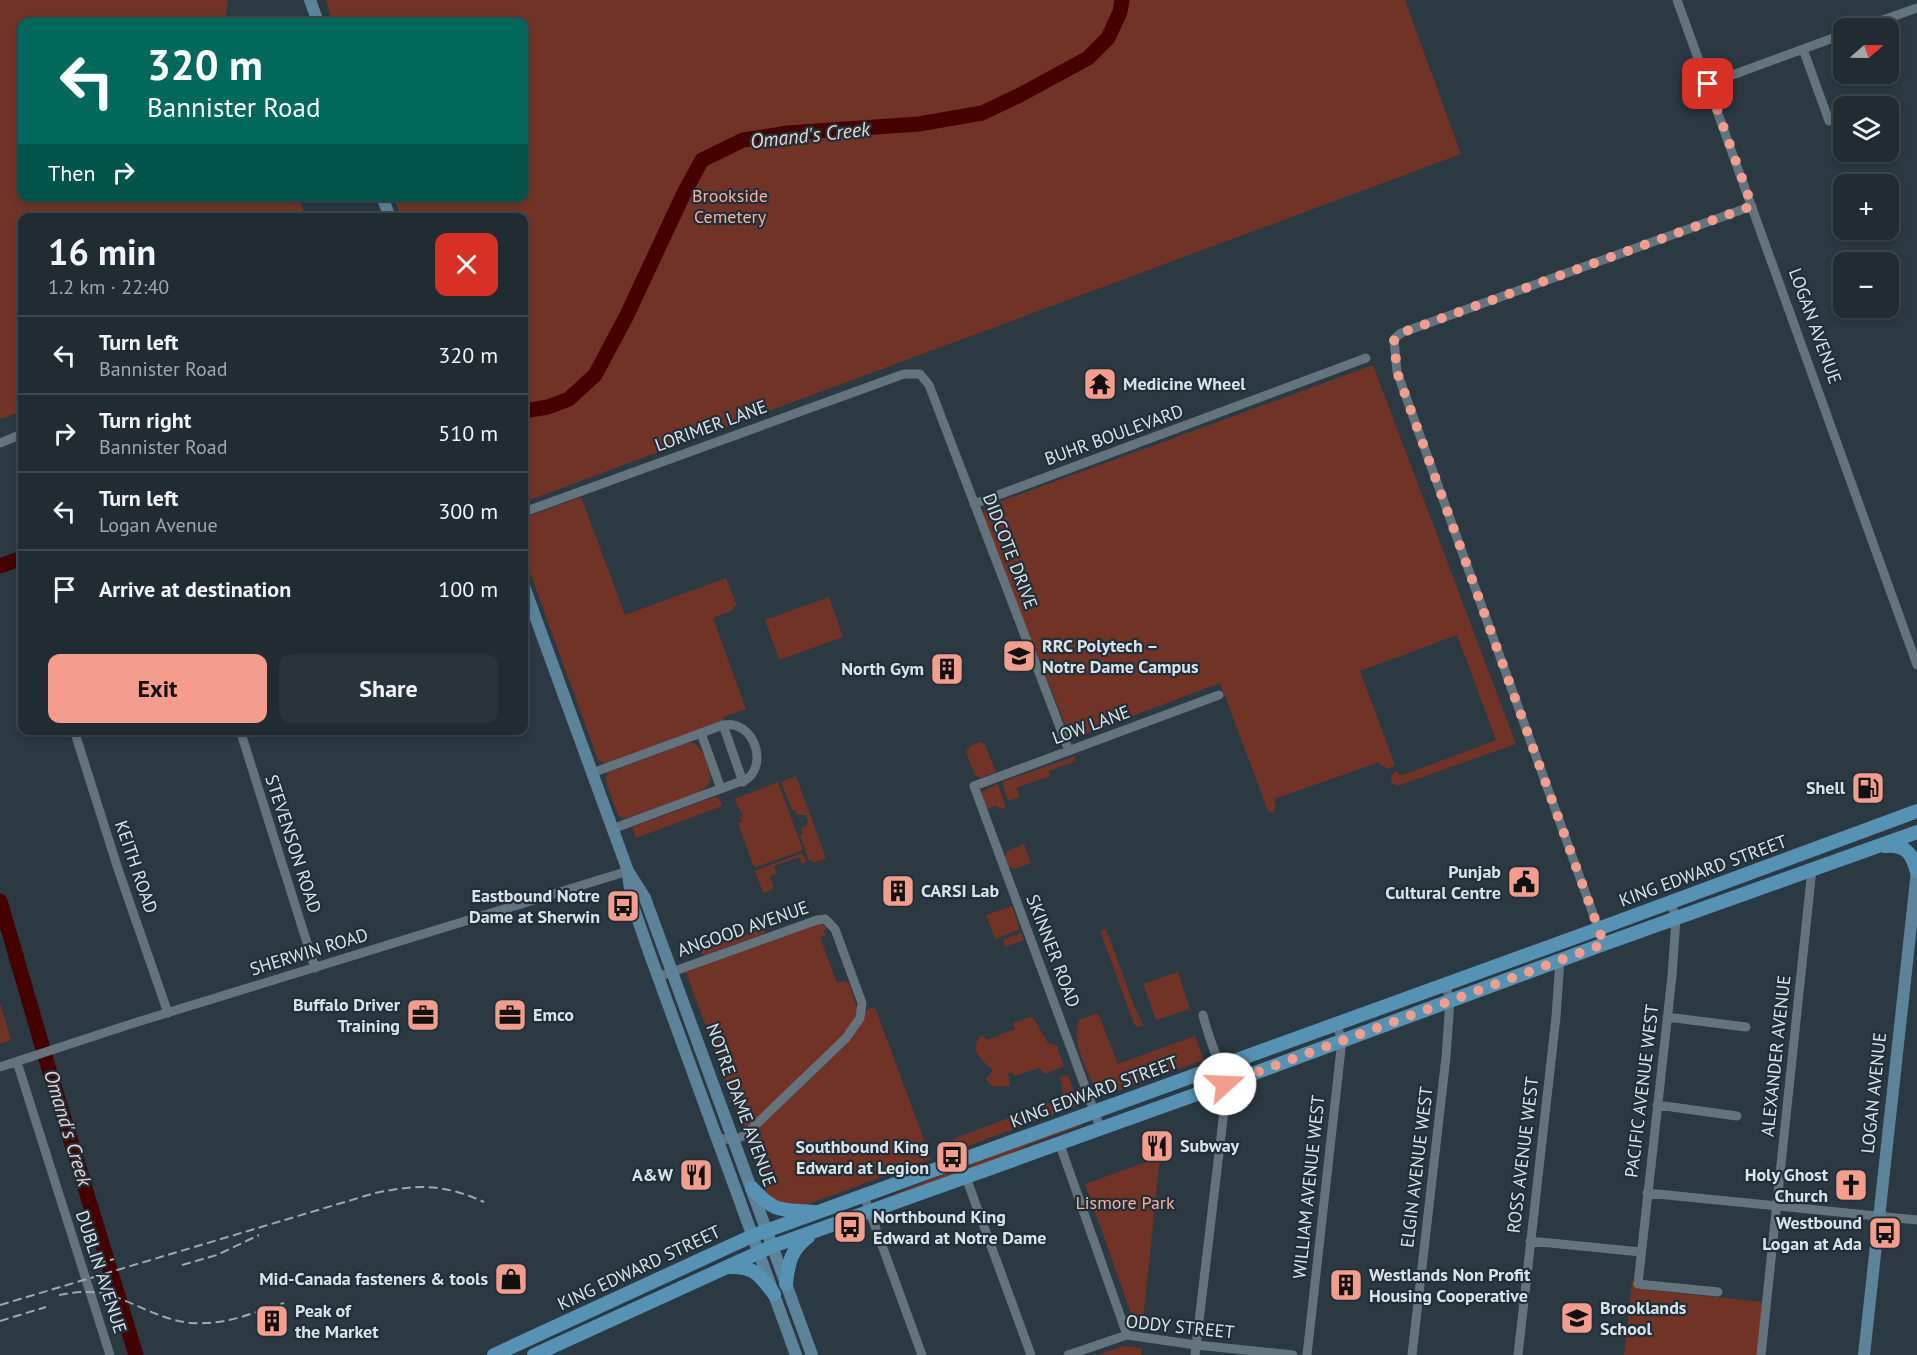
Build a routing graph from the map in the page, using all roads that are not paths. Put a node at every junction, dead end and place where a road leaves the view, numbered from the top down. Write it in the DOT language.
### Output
graph roads {
  1 [pos="310,0"];
  2 [pos="1677,0"];
  3 [pos="1917,8"];
  4 [pos="317,18"];
  5 [pos="1888,18"];
  6 [pos="1833,38"];
  7 [pos="1803,49"];
  8 [pos="1708,84"];
  9 [pos="1829,121"];
  10 [pos="1752,206"];
  11 [pos="1366,358"];
  12 [pos="910,372"];
  13 [pos="18,435"];
  14 [pos="0,442"];
  15 [pos="975,504"];
  16 [pos="528,511"];
  17 [pos="528,597"];
  18 [pos="1917,666"];
  19 [pos="1219,695"];
  20 [pos="723,725"];
  21 [pos="701,733"];
  22 [pos="76,735"];
  23 [pos="242,735"];
  24 [pos="1069,751"];
  25 [pos="592,773"];
  26 [pos="743,782"];
  27 [pos="974,786"];
  28 [pos="721,789"];
  29 [pos="1917,811"];
  30 [pos="612,829"];
  31 [pos="1917,832"];
  32 [pos="1877,846"];
  33 [pos="1812,869"];
  34 [pos="628,870"];
  35 [pos="1917,872"];
  36 [pos="1671,902"];
  37 [pos="1676,919"];
  38 [pos="1598,928"];
  39 [pos="1604,944"];
  40 [pos="1560,959"];
  41 [pos="315,968"];
  42 [pos="673,971"];
  43 [pos="658,977"];
  44 [pos="1445,984"];
  45 [pos="1450,1000"];
  46 [pos="168,1013"];
  47 [pos="1203,1014"];
  48 [pos="689,1015"];
  49 [pos="1667,1017"];
  50 [pos="674,1020"];
  51 [pos="1336,1024"];
  52 [pos="1746,1027"];
  53 [pos="1342,1040"];
  54 [pos="17,1062"];
  55 [pos="1219,1066"];
  56 [pos="0,1067"];
  57 [pos="1225,1084"];
  58 [pos="1657,1105"];
  59 [pos="1094,1111"];
  60 [pos="1737,1116"];
  61 [pos="1100,1127"];
  62 [pos="717,1138"];
  63 [pos="735,1140"];
  64 [pos="1059,1142"];
  65 [pos="960,1161"];
  66 [pos="966,1177"];
  67 [pos="752,1188"];
  68 [pos="1647,1193"];
  69 [pos="864,1196"];
  70 [pos="1776,1206"];
  71 [pos="819,1212"];
  72 [pos="869,1212"];
  73 [pos="1879,1216"];
  74 [pos="1917,1220"];
  75 [pos="767,1230"];
  76 [pos="818,1230"];
  77 [pos="752,1236"];
  78 [pos="1530,1241"];
  79 [pos="773,1246"];
  80 [pos="757,1252"];
  81 [pos="1641,1252"];
  82 [pos="726,1267"];
  83 [pos="786,1284"];
  84 [pos="1718,1292"];
  85 [pos="774,1294"];
  86 [pos="1127,1335"];
  87 [pos="1196,1350"];
  88 [pos="1084,1352"];
  89 [pos="110,1355"];
  90 [pos="494,1355"];
  91 [pos="534,1355"];
  92 [pos="796,1355"];
  93 [pos="812,1355"];
  94 [pos="922,1355"];
  95 [pos="1031,1355"];
  96 [pos="1068,1355"];
  97 [pos="1293,1355"];
  98 [pos="1307,1355"];
  99 [pos="1412,1355"];
  100 [pos="1518,1355"];
  101 [pos="1761,1355"];
  102 [pos="1864,1355"];
  1 -- 4 [label="street"];
  2 -- 8 [label="street, LOGAN AVENUE"];
  3 -- 5 [label="street"];
  6 -- 7 [label="street"];
  7 -- 8 [label="street"];
  7 -- 9 [label="street"];
  8 -- 10 [label="street, LOGAN AVENUE"];
  10 -- 18 [label="street, LOGAN AVENUE"];
  10 -- 38 [label="street"];
  11 -- 15 [label="street, BUHR BOULEVARD"];
  12 -- 15 [label="street, DIDCOTE DRIVE"];
  12 -- 16 [label="street, LORIMER LANE"];
  13 -- 14 [label="street"];
  15 -- 24 [label="street, DIDCOTE DRIVE"];
  17 -- 25 [label="street, NOTRE DAME AVENUE"];
  19 -- 24 [label="street, LOW LANE"];
  20 -- 21 [label="street"];
  20 -- 26 [label="street"];
  20 -- 26 [label="street"];
  21 -- 25 [label="street"];
  21 -- 28 [label="street"];
  22 -- 46 [label="street, KEITH ROAD"];
  23 -- 41 [label="street, STEVENSON ROAD"];
  24 -- 27 [label="street, LOW LANE"];
  25 -- 30 [label="street, NOTRE DAME AVENUE"];
  26 -- 28 [label="street"];
  27 -- 59 [label="street, SKINNER ROAD"];
  28 -- 30 [label="street"];
  29 -- 36 [label="main road, KING EDWARD STREET"];
  30 -- 34 [label="street, NOTRE DAME AVENUE"];
  31 -- 32 [label="main road, KING EDWARD STREET"];
  32 -- 33 [label="main road, KING EDWARD STREET"];
  32 -- 35 [label="main road"];
  33 -- 37 [label="main road, KING EDWARD STREET"];
  33 -- 70 [label="street, ALEXANDER AVENUE"];
  34 -- 41 [label="street, SHERWIN ROAD"];
  34 -- 42 [label="street, NOTRE DAME AVENUE"];
  34 -- 43 [label="street, NOTRE DAME AVENUE"];
  35 -- 73 [label="street, LOGAN AVENUE"];
  36 -- 37 [label="street, PACIFIC AVENUE WEST"];
  36 -- 38 [label="main road, KING EDWARD STREET"];
  37 -- 39 [label="main road, KING EDWARD STREET"];
  37 -- 49 [label="street, PACIFIC AVENUE WEST"];
  38 -- 39 [label="street"];
  38 -- 44 [label="main road, KING EDWARD STREET"];
  39 -- 40 [label="main road, KING EDWARD STREET"];
  40 -- 45 [label="main road, KING EDWARD STREET"];
  40 -- 78 [label="street, ROSS AVENUE WEST"];
  41 -- 46 [label="street, SHERWIN ROAD"];
  42 -- 43 [label="street, ANGOOD AVENUE"];
  42 -- 48 [label="street, NOTRE DAME AVENUE"];
  42 -- 63 [label="street, ANGOOD AVENUE"];
  43 -- 50 [label="street, NOTRE DAME AVENUE"];
  44 -- 45 [label="street, ELGIN AVENUE WEST"];
  44 -- 51 [label="main road, KING EDWARD STREET"];
  45 -- 53 [label="main road, KING EDWARD STREET"];
  45 -- 99 [label="street, ELGIN AVENUE WEST"];
  46 -- 54 [label="street, SHERWIN ROAD"];
  47 -- 55 [label="street"];
  48 -- 50 [label="street"];
  48 -- 63 [label="street, NOTRE DAME AVENUE"];
  49 -- 52 [label="street"];
  49 -- 58 [label="street, PACIFIC AVENUE WEST"];
  50 -- 62 [label="street, NOTRE DAME AVENUE"];
  51 -- 53 [label="street, WILLIAM AVENUE WEST"];
  51 -- 55 [label="main road, KING EDWARD STREET"];
  53 -- 57 [label="main road, KING EDWARD STREET"];
  53 -- 98 [label="street, WILLIAM AVENUE WEST"];
  54 -- 56 [label="street, SHERWIN ROAD"];
  54 -- 89 [label="street, DUBLIN AVENUE"];
  55 -- 57 [label="street"];
  55 -- 59 [label="main road, KING EDWARD STREET"];
  57 -- 61 [label="main road, KING EDWARD STREET"];
  57 -- 87 [label="street"];
  58 -- 60 [label="street"];
  58 -- 68 [label="street, PACIFIC AVENUE WEST"];
  59 -- 61 [label="street, SKINNER ROAD"];
  59 -- 65 [label="main road, KING EDWARD STREET"];
  61 -- 64 [label="main road, KING EDWARD STREET"];
  62 -- 63 [label="street"];
  62 -- 77 [label="street, NOTRE DAME AVENUE"];
  63 -- 67 [label="street, NOTRE DAME AVENUE"];
  64 -- 66 [label="main road, KING EDWARD STREET"];
  64 -- 86 [label="street"];
  65 -- 66 [label="street"];
  65 -- 69 [label="main road, KING EDWARD STREET"];
  66 -- 72 [label="main road, KING EDWARD STREET"];
  66 -- 95 [label="street"];
  67 -- 71 [label="main road"];
  67 -- 75 [label="street, NOTRE DAME AVENUE"];
  68 -- 70 [label="street"];
  68 -- 81 [label="street, PACIFIC AVENUE WEST"];
  69 -- 71 [label="main road, KING EDWARD STREET"];
  69 -- 72 [label="street"];
  70 -- 73 [label="street"];
  70 -- 101 [label="street, ALEXANDER AVENUE"];
  71 -- 75 [label="main road, KING EDWARD STREET"];
  72 -- 76 [label="main road, KING EDWARD STREET"];
  72 -- 94 [label="street"];
  73 -- 74 [label="street"];
  73 -- 102 [label="street, LOGAN AVENUE"];
  75 -- 77 [label="main road, KING EDWARD STREET"];
  75 -- 79 [label="street, NOTRE DAME AVENUE"];
  76 -- 79 [label="main road, KING EDWARD STREET"];
  76 -- 83 [label="main road"];
  77 -- 80 [label="street, NOTRE DAME AVENUE"];
  77 -- 90 [label="main road, KING EDWARD STREET"];
  78 -- 81 [label="street"];
  78 -- 100 [label="street, ROSS AVENUE WEST"];
  79 -- 80 [label="main road, KING EDWARD STREET"];
  79 -- 83 [label="street, NOTRE DAME AVENUE"];
  80 -- 82 [label="main road, KING EDWARD STREET"];
  80 -- 85 [label="street, NOTRE DAME AVENUE"];
  81 -- 84 [label="street, PACIFIC AVENUE WEST"];
  82 -- 85 [label="main road"];
  82 -- 91 [label="main road, KING EDWARD STREET"];
  83 -- 93 [label="street, NOTRE DAME AVENUE"];
  85 -- 92 [label="street, NOTRE DAME AVENUE"];
  86 -- 87 [label="street, ODDY STREET"];
  86 -- 88 [label="street, ODDY STREET"];
  87 -- 97 [label="street, ODDY STREET"];
  88 -- 96 [label="street, ODDY STREET"];
}
